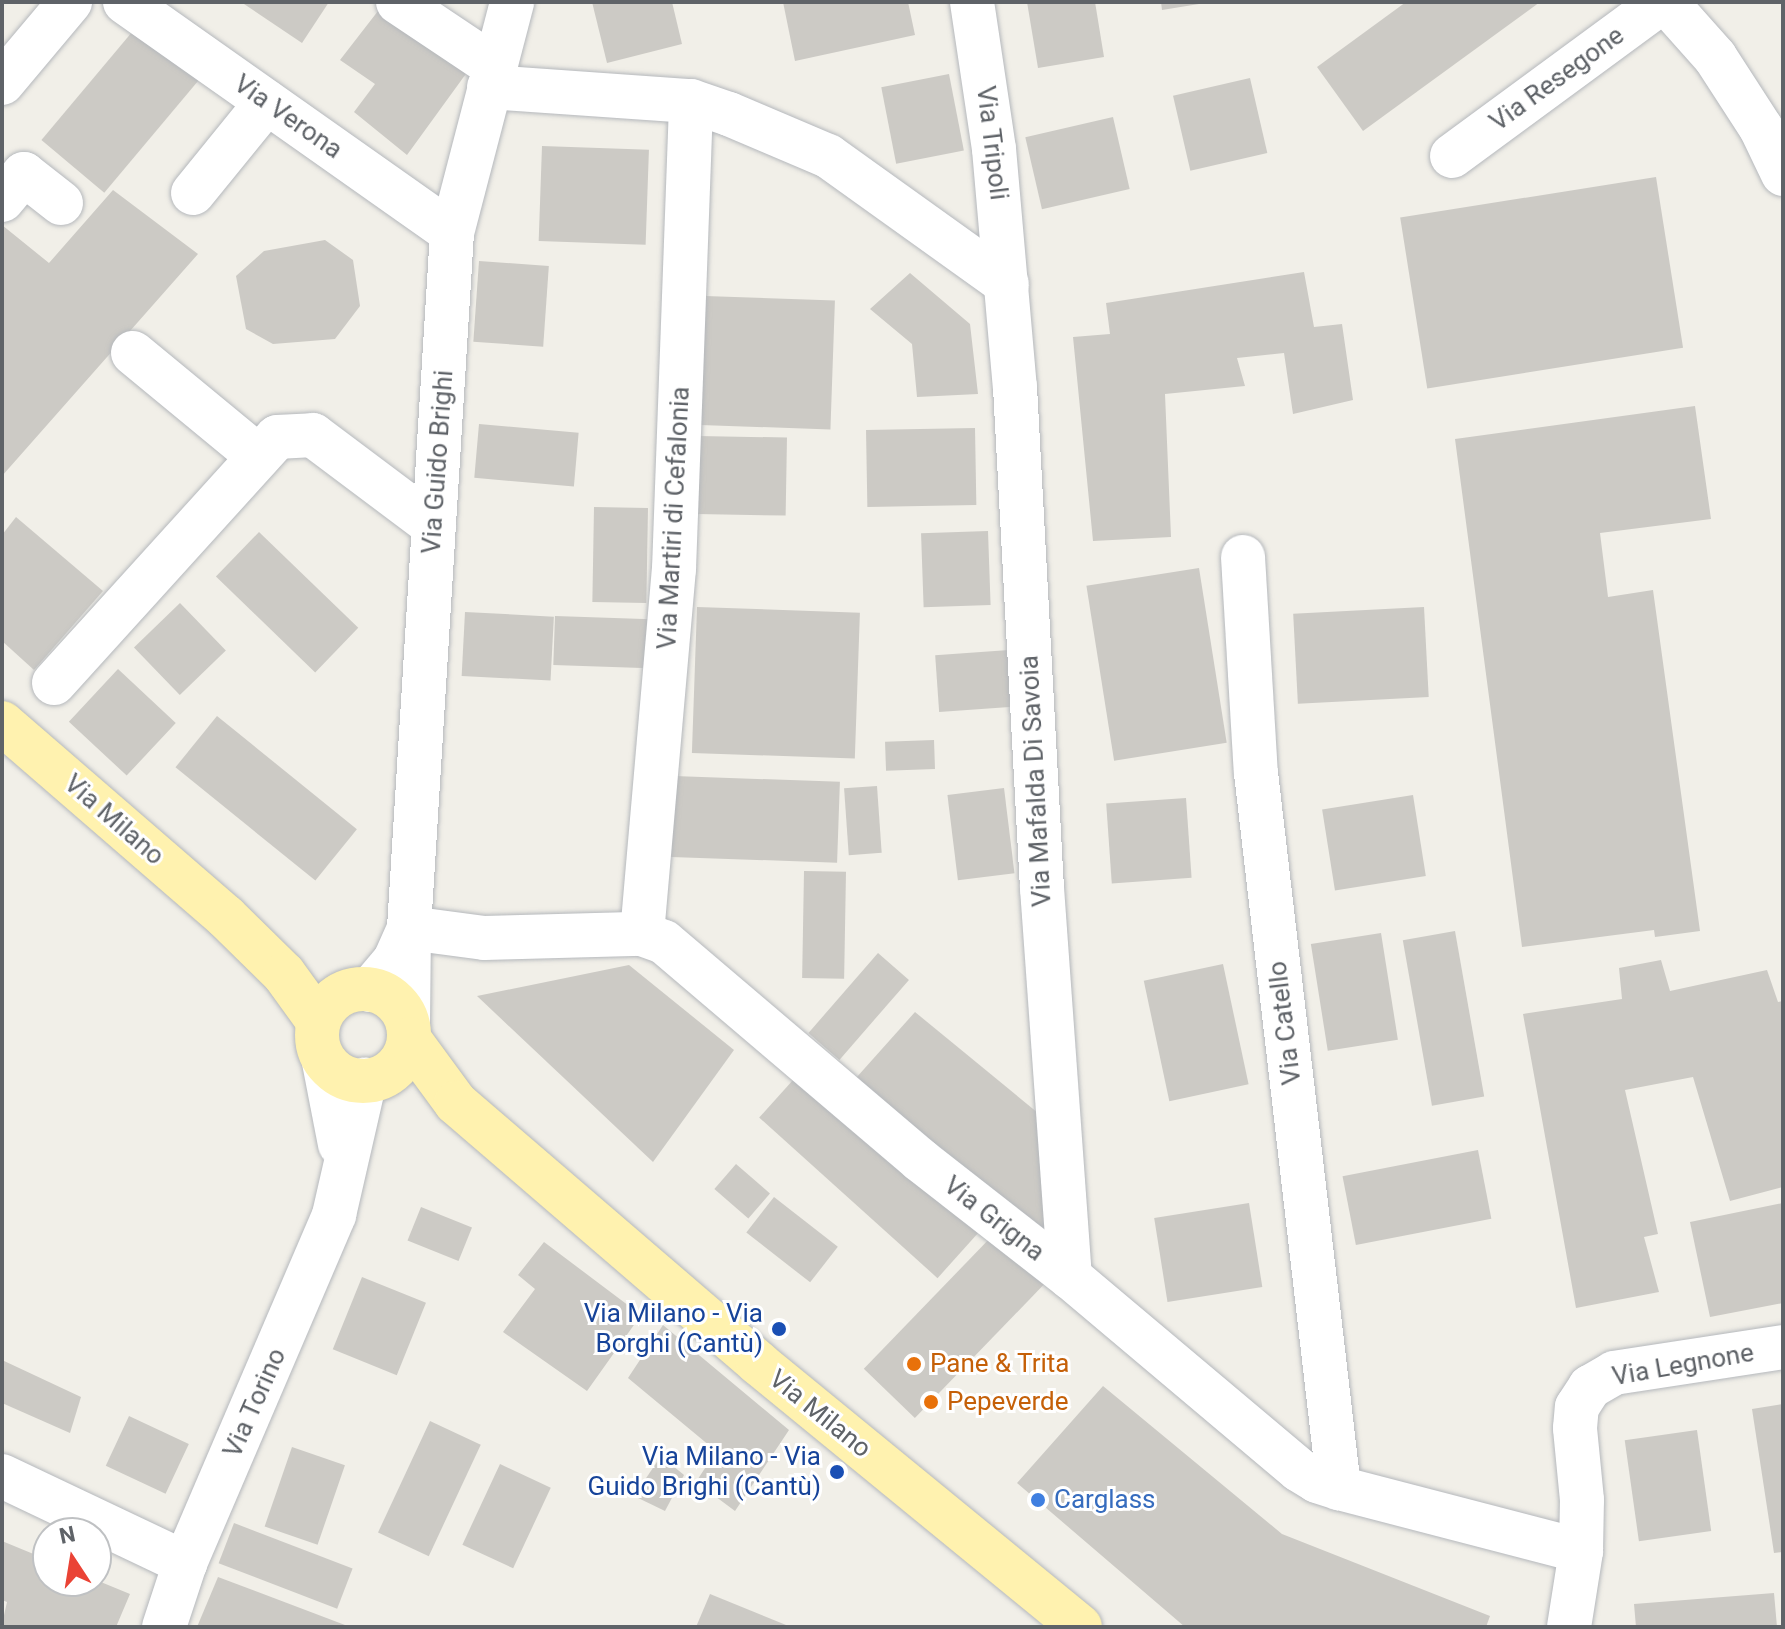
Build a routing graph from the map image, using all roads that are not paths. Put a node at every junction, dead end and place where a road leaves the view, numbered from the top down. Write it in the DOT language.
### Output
graph roads {
  1 [pos="70,2"];
  2 [pos="125,2"];
  3 [pos="398,2"];
  4 [pos="512,2"];
  5 [pos="972,2"];
  6 [pos="1664,2"];
  7 [pos="492,77"];
  8 [pos="2,83"];
  9 [pos="691,101"];
  10 [pos="267,102"];
  11 [pos="1452,156"];
  12 [pos="1783,174"];
  13 [pos="193,193"];
  14 [pos="2,200"];
  15 [pos="61,203"];
  16 [pos="452,233"];
  17 [pos="1007,284"];
  18 [pos="133,353"];
  19 [pos="259,457"];
  20 [pos="434,526"];
  21 [pos="1243,557"];
  22 [pos="54,683"];
  23 [pos="2,723"];
  24 [pos="226,917"];
  25 [pos="409,928"];
  26 [pos="642,934"];
  27 [pos="363,990"];
  28 [pos="321,1041"];
  29 [pos="392,1055"];
  30 [pos="344,1179"];
  31 [pos="1070,1277"];
  32 [pos="1783,1347"];
  33 [pos="2,1476"];
  34 [pos="1339,1488"];
  35 [pos="1581,1551"];
  36 [pos="185,1563"];
  37 [pos="164,1627"];
  38 [pos="1080,1627"];
  39 [pos="1569,1627"];
  1 -- 8 [label="street"];
  2 -- 10 [label="street, Via Verona"];
  3 -- 7 [label="street"];
  4 -- 7 [label="street, Via Guido Brighi"];
  5 -- 17 [label="street, Via Tripoli"];
  6 -- 11 [label="street, Via Resegone"];
  6 -- 12 [label="street, Via Resegone"];
  7 -- 9 [label="street"];
  7 -- 16 [label="street, Via Guido Brighi"];
  9 -- 17 [label="street"];
  9 -- 26 [label="street, Via Martiri di Cefalonia"];
  10 -- 13 [label="street"];
  10 -- 16 [label="street, Via Verona"];
  14 -- 15 [label="street"];
  16 -- 20 [label="street, Via Guido Brighi"];
  17 -- 31 [label="street, Via Mafalda Di Savoia"];
  18 -- 19 [label="street"];
  19 -- 20 [label="street"];
  19 -- 22 [label="street"];
  20 -- 25 [label="street, Via Guido Brighi"];
  21 -- 34 [label="street, Via Catello"];
  23 -- 24 [label="main road, Via Milano"];
  24 -- 27 [label="main road, Via Milano"];
  24 -- 28 [label="main road, Via Milano"];
  25 -- 26 [label="street, Via Grigna"];
  25 -- 27 [label="street, Via Guido Brighi"];
  25 -- 29 [label="street, Via Guido Brighi"];
  26 -- 31 [label="street, Via Grigna"];
  27 -- 28 [label="main road"];
  27 -- 29 [label="main road"];
  28 -- 29 [label="main road"];
  28 -- 30 [label="street, Via Torino"];
  29 -- 30 [label="street, Via Torino"];
  29 -- 38 [label="main road, Via Milano"];
  30 -- 36 [label="street, Via Torino"];
  31 -- 34 [label="street, Via Grigna"];
  32 -- 35 [label="street, Via Legnone"];
  33 -- 36 [label="street"];
  34 -- 35 [label="street, Via Grigna"];
  35 -- 39 [label="street, Via Legnone"];
  36 -- 37 [label="street, Via Torino"];
}
